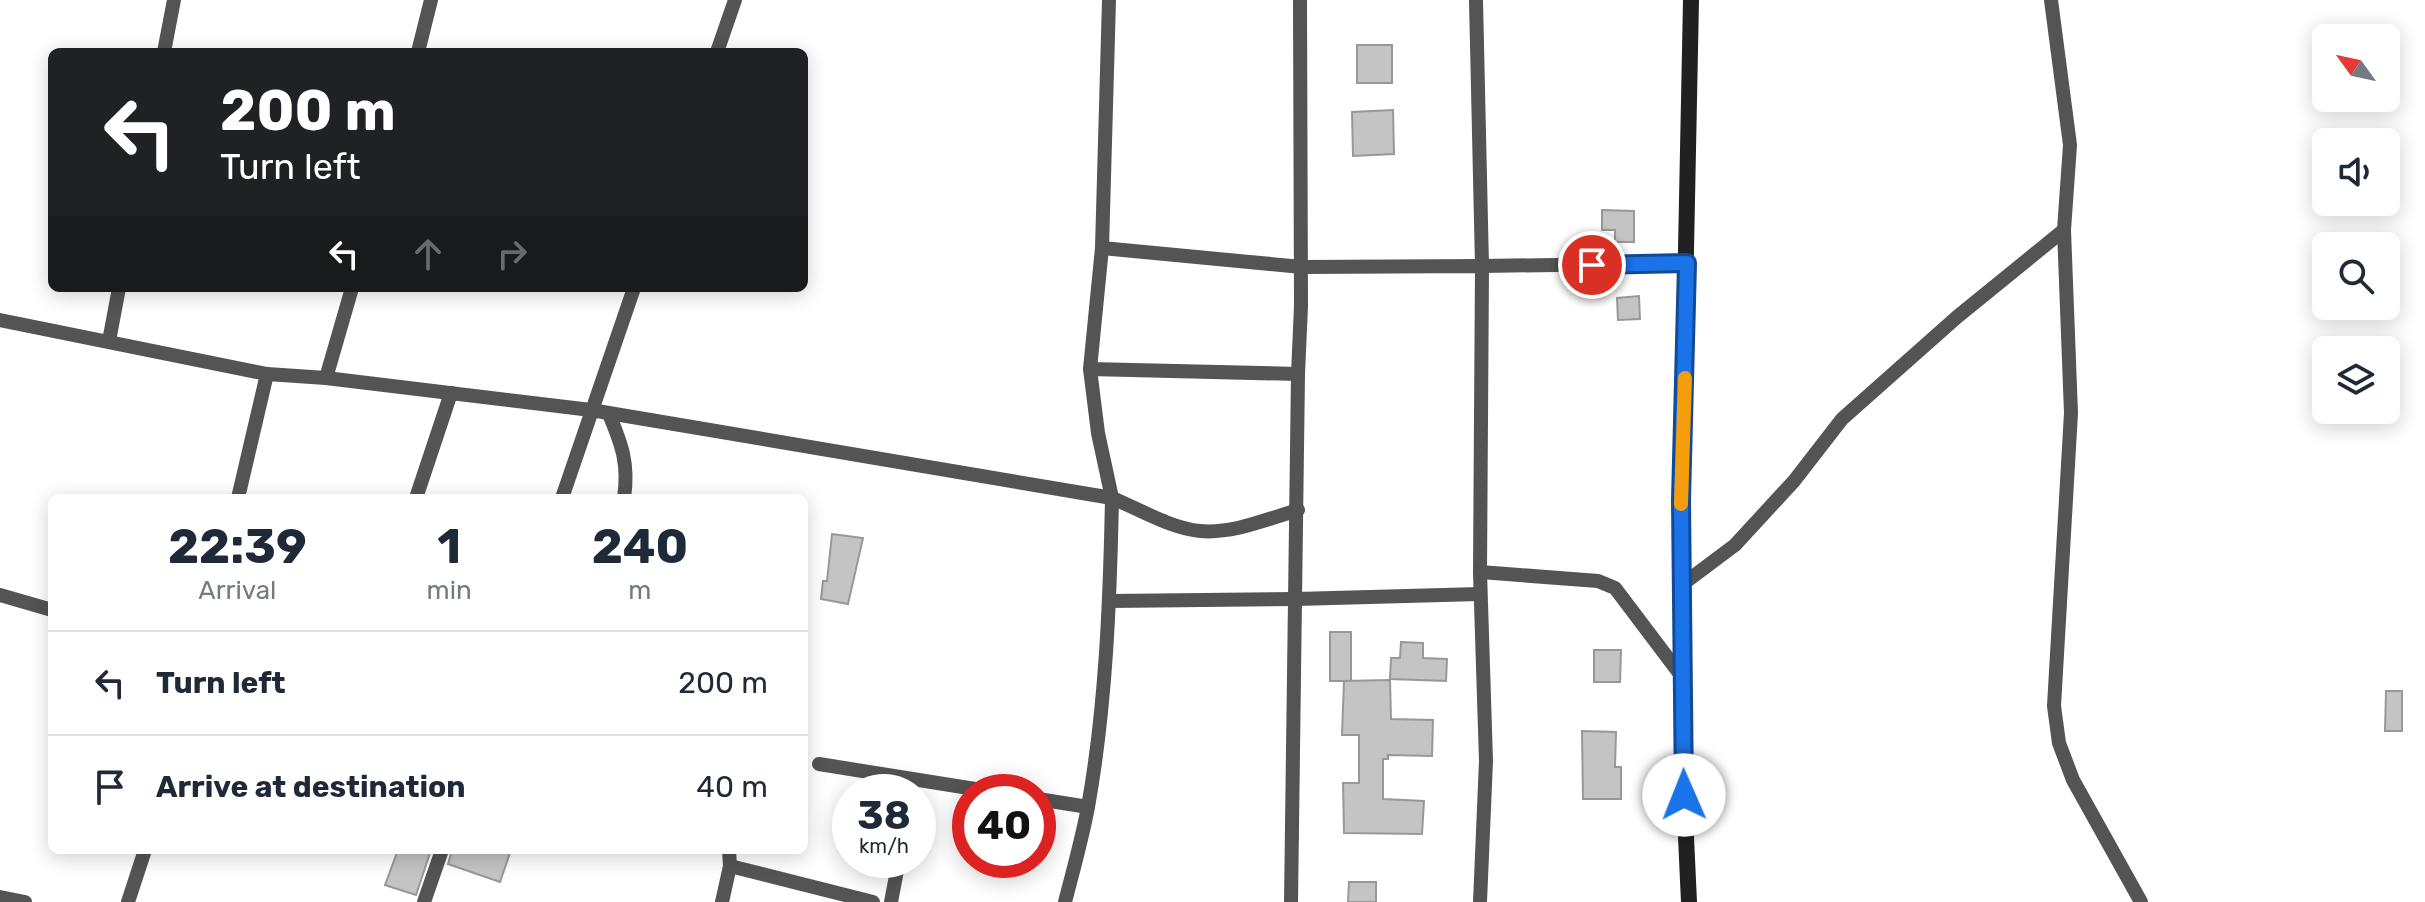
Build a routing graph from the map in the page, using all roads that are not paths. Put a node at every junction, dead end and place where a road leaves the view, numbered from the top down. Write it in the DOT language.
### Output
graph roads {
  1 [pos="174,0"];
  2 [pos="431,0"];
  3 [pos="735,0"];
  4 [pos="1109,0"];
  5 [pos="1300,0"];
  6 [pos="1476,0"];
  7 [pos="1691,0"];
  8 [pos="2051,0"];
  9 [pos="165,48"];
  10 [pos="419,48"];
  11 [pos="718,48"];
  12 [pos="2064,230"];
  13 [pos="1102,248"];
  14 [pos="1687,263"];
  15 [pos="1482,266"];
  16 [pos="1302,267"];
  17 [pos="118,292"];
  18 [pos="351,292"];
  19 [pos="633,292"];
  20 [pos="0,320"];
  21 [pos="109,341"];
  22 [pos="1090,369"];
  23 [pos="267,374"];
  24 [pos="1298,374"];
  25 [pos="326,378"];
  26 [pos="451,393"];
  27 [pos="591,410"];
  28 [pos="609,414"];
  29 [pos="239,494"];
  30 [pos="417,494"];
  31 [pos="563,494"];
  32 [pos="625,494"];
  33 [pos="1112,498"];
  34 [pos="1298,510"];
  35 [pos="1480,572"];
  36 [pos="1683,584"];
  37 [pos="1480,594"];
  38 [pos="0,595"];
  39 [pos="1296,599"];
  40 [pos="1110,601"];
  41 [pos="48,609"];
  42 [pos="1683,678"];
  43 [pos="819,764"];
  44 [pos="862,774"];
  45 [pos="1056,802"];
  46 [pos="1088,807"];
  47 [pos="144,854"];
  48 [pos="441,854"];
  49 [pos="729,854"];
  50 [pos="730,866"];
  51 [pos="896,878"];
  52 [pos="0,897"];
  53 [pos="25,902"];
  54 [pos="128,902"];
  55 [pos="424,902"];
  56 [pos="722,902"];
  57 [pos="873,902"];
  58 [pos="891,902"];
  59 [pos="1065,902"];
  60 [pos="1291,902"];
  61 [pos="1480,902"];
  62 [pos="1689,902"];
  63 [pos="2141,902"];
  1 -- 9 [label="street"];
  2 -- 10 [label="street"];
  3 -- 11 [label="street"];
  4 -- 13 [label="street"];
  5 -- 16 [label="street"];
  6 -- 15 [label="street"];
  7 -- 14 [label="street"];
  8 -- 12 [label="street"];
  12 -- 36 [label="street"];
  12 -- 63 [label="street"];
  13 -- 16 [label="street"];
  13 -- 22 [label="street"];
  14 -- 15 [label="street"];
  14 -- 36 [label="street"];
  15 -- 16 [label="street"];
  15 -- 35 [label="street"];
  16 -- 24 [label="street"];
  17 -- 21 [label="street"];
  18 -- 25 [label="street"];
  19 -- 27 [label="street"];
  20 -- 21 [label="street"];
  21 -- 23 [label="street"];
  22 -- 24 [label="street"];
  22 -- 33 [label="street"];
  23 -- 25 [label="street"];
  23 -- 29 [label="street"];
  24 -- 34 [label="street"];
  25 -- 26 [label="street"];
  26 -- 27 [label="street"];
  26 -- 30 [label="street"];
  27 -- 28 [label="street"];
  27 -- 31 [label="street"];
  28 -- 32 [label="street"];
  28 -- 33 [label="street"];
  33 -- 34 [label="street"];
  33 -- 40 [label="street"];
  34 -- 39 [label="street"];
  35 -- 37 [label="street"];
  35 -- 42 [label="street"];
  36 -- 42 [label="street"];
  37 -- 39 [label="street"];
  37 -- 61 [label="street"];
  38 -- 41 [label="street"];
  39 -- 40 [label="street"];
  39 -- 60 [label="street"];
  40 -- 46 [label="street"];
  42 -- 62 [label="street"];
  43 -- 44 [label="street"];
  45 -- 46 [label="street"];
  46 -- 59 [label="street"];
  47 -- 54 [label="street"];
  48 -- 55 [label="street"];
  49 -- 50 [label="street"];
  50 -- 56 [label="street"];
  50 -- 57 [label="street"];
  51 -- 58 [label="street"];
  52 -- 53 [label="street"];
}
